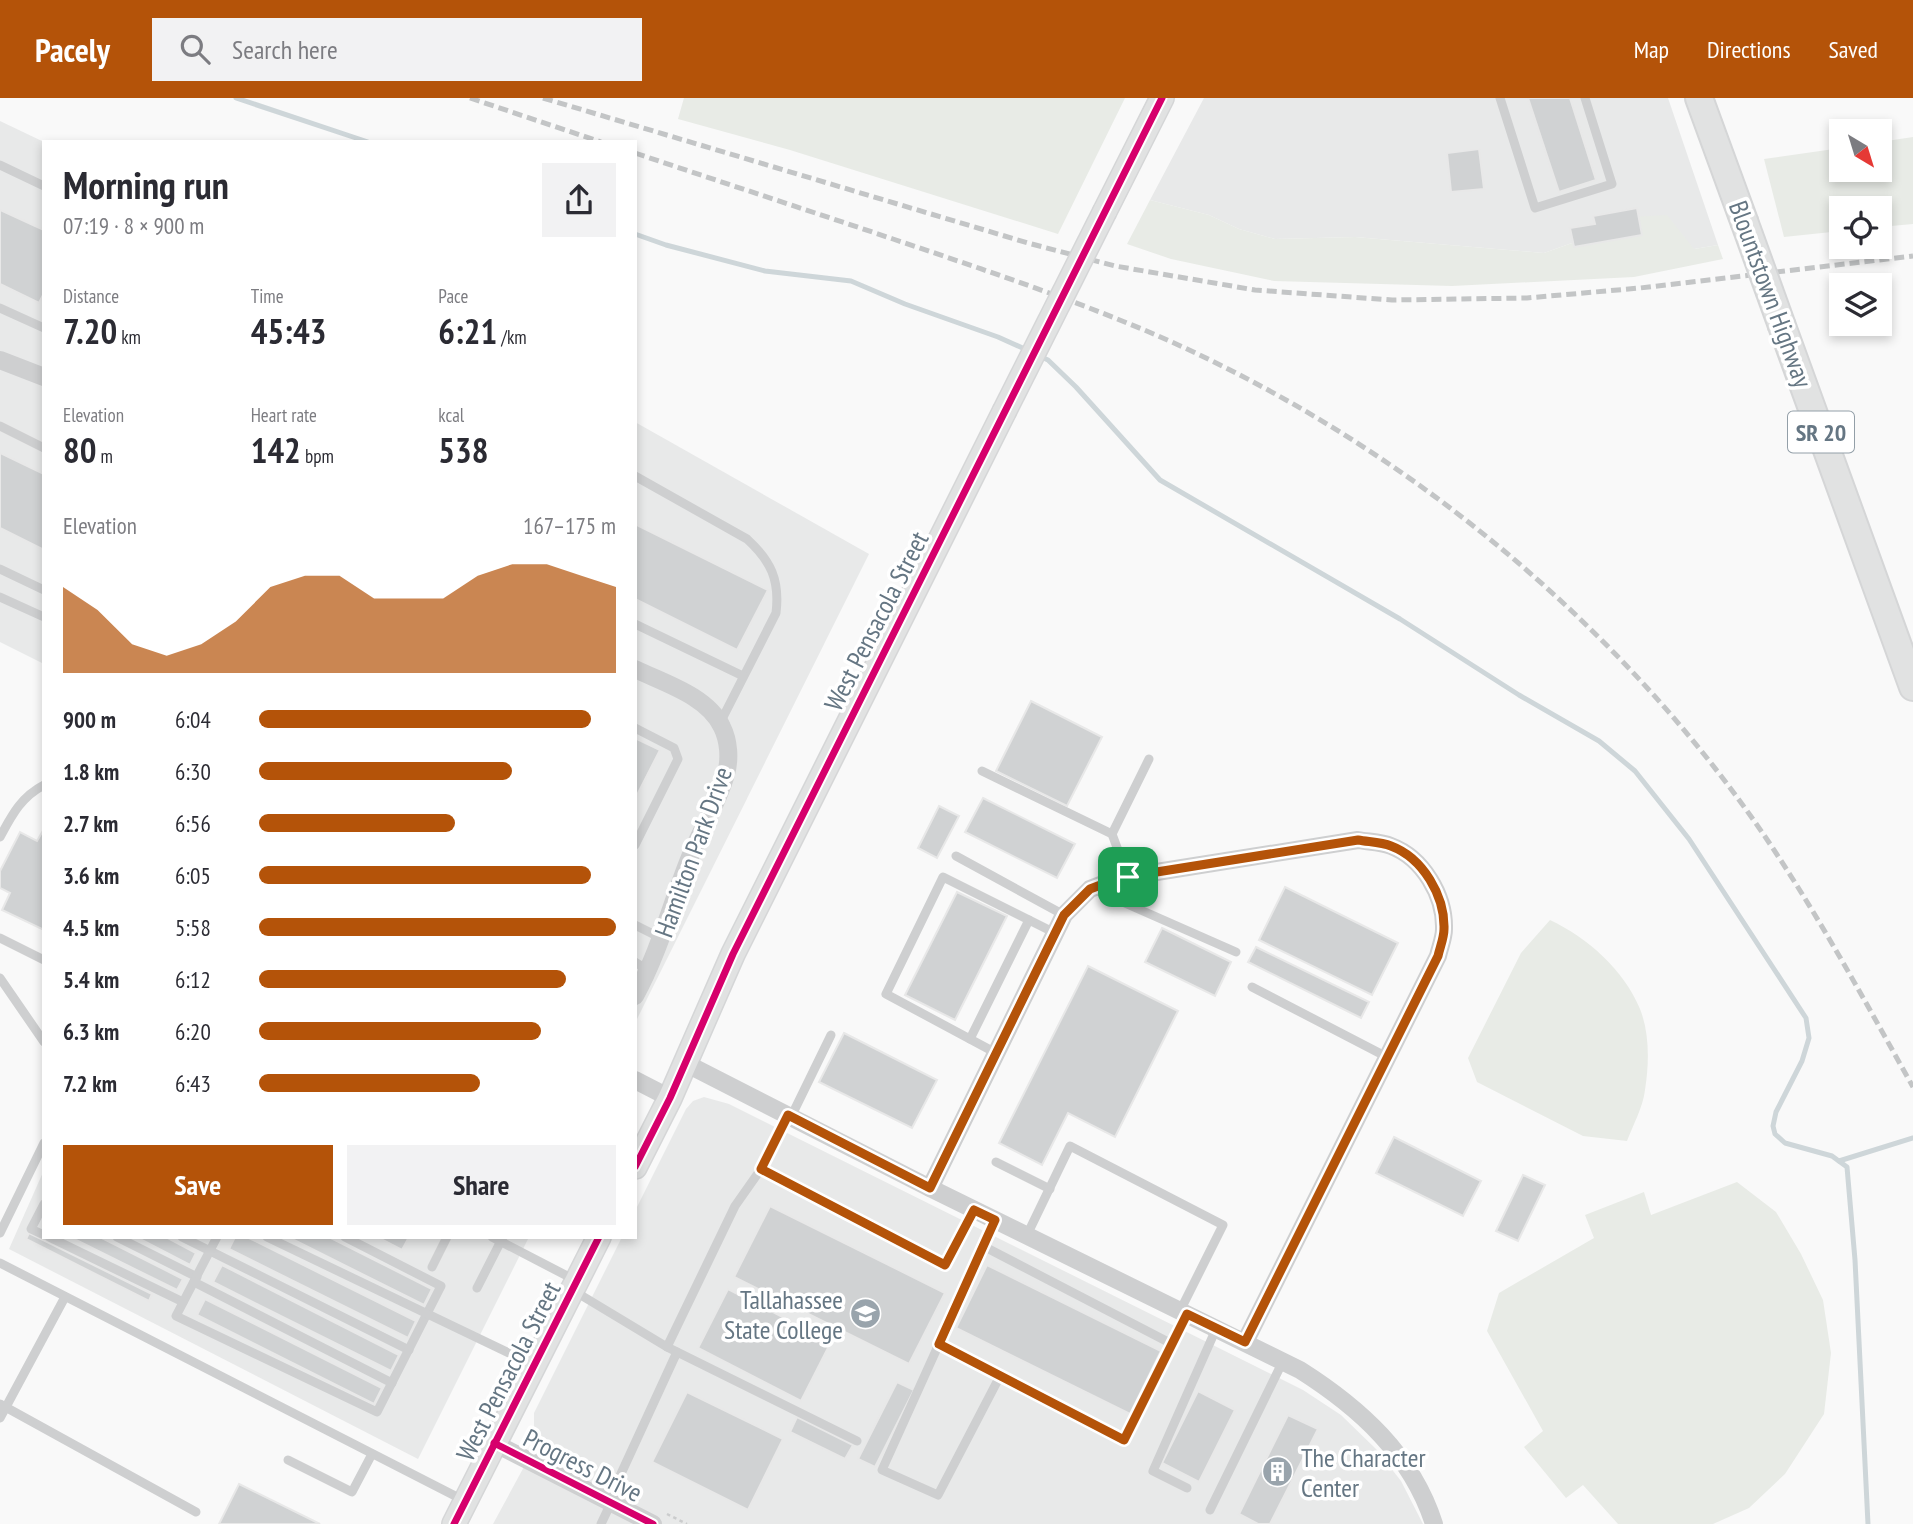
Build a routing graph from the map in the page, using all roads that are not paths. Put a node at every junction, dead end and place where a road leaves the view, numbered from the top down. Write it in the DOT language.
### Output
graph roads {
  1 [pos="1162,98"];
  2 [pos="1500,98"];
  3 [pos="1585,98"];
  4 [pos="1699,98"];
  5 [pos="0,165"];
  6 [pos="42,185"];
  7 [pos="0,308"];
  8 [pos="42,327"];
  9 [pos="0,360"];
  10 [pos="42,376"];
  11 [pos="0,426"];
  12 [pos="42,447"];
  13 [pos="637,476"];
  14 [pos="0,569"];
  15 [pos="42,589"];
  16 [pos="0,597"];
  17 [pos="42,616"];
  18 [pos="637,625"];
  19 [pos="637,670"];
  20 [pos="743,677"];
  21 [pos="1913,687"];
  22 [pos="720,723"];
  23 [pos="637,729"];
  24 [pos="1149,759"];
  25 [pos="982,771"];
  26 [pos="42,786"];
  27 [pos="1112,834"];
  28 [pos="0,837"];
  29 [pos="637,841"];
  30 [pos="957,856"];
  31 [pos="1128,877"];
  32 [pos="1098,886"];
  33 [pos="1064,915"];
  34 [pos="1029,920"];
  35 [pos="637,926"];
  36 [pos="1055,933"];
  37 [pos="0,938"];
  38 [pos="661,939"];
  39 [pos="1236,952"];
  40 [pos="42,959"];
  41 [pos="642,966"];
  42 [pos="0,978"];
  43 [pos="1252,986"];
  44 [pos="637,987"];
  45 [pos="831,1035"];
  46 [pos="42,1039"];
  47 [pos="970,1039"];
  48 [pos="996,1053"];
  49 [pos="1387,1057"];
  50 [pos="685,1063"];
  51 [pos="637,1081"];
  52 [pos="670,1098"];
  53 [pos="790,1116"];
  54 [pos="42,1147"];
  55 [pos="996,1162"];
  56 [pos="637,1163"];
  57 [pos="761,1169"];
  58 [pos="930,1188"];
  59 [pos="1049,1189"];
  60 [pos="42,1208"];
  61 [pos="974,1210"];
  62 [pos="995,1220"];
  63 [pos="0,1233"];
  64 [pos="42,1234"];
  65 [pos="1027,1236"];
  66 [pos="53,1239"];
  67 [pos="121,1239"];
  68 [pos="186,1239"];
  69 [pos="216,1239"];
  70 [pos="271,1239"];
  71 [pos="349,1239"];
  72 [pos="446,1239"];
  73 [pos="499,1239"];
  74 [pos="598,1239"];
  75 [pos="983,1246"];
  76 [pos="210,1251"];
  77 [pos="0,1264"];
  78 [pos="432,1267"];
  79 [pos="195,1279"];
  80 [pos="575,1286"];
  81 [pos="477,1288"];
  82 [pos="65,1297"];
  83 [pos="183,1302"];
  84 [pos="1184,1312"];
  85 [pos="427,1313"];
  86 [pos="1217,1328"];
  87 [pos="1245,1342"];
  88 [pos="1172,1343"];
  89 [pos="939,1344"];
  90 [pos="667,1347"];
  91 [pos="409,1350"];
  92 [pos="677,1352"];
  93 [pos="1283,1361"];
  94 [pos="534,1364"];
  95 [pos="1000,1376"];
  96 [pos="392,1383"];
  97 [pos="3,1406"];
  98 [pos="0,1418"];
  99 [pos="857,1441"];
  100 [pos="494,1443"];
  101 [pos="372,1454"];
  102 [pos="288,1460"];
  103 [pos="1187,1488"];
  104 [pos="465,1501"];
  105 [pos="610,1502"];
  106 [pos="1210,1510"];
  107 [pos="196,1512"];
  108 [pos="454,1524"];
  109 [pos="601,1524"];
  110 [pos="653,1524"];
  111 [pos="1434,1524"];
  1 -- 50 [label="main road, West Pensacola Street, bridge"];
  2 -- 3 [label="lane"];
  4 -- 21 [label="main road, Blountstown Highway / SR 20, bridge"];
  5 -- 6 [label="lane"];
  7 -- 8 [label="lane"];
  9 -- 10 [label="street"];
  11 -- 12 [label="lane"];
  13 -- 20 [label="lane"];
  14 -- 15 [label="lane"];
  16 -- 17 [label="lane"];
  18 -- 20 [label="lane"];
  19 -- 22 [label="street"];
  20 -- 22 [label="lane"];
  22 -- 38 [label="street, Hamilton Park Drive"];
  23 -- 29 [label="lane"];
  24 -- 27 [label="lane"];
  25 -- 27 [label="lane"];
  26 -- 28 [label="lane"];
  27 -- 31 [label="lane"];
  30 -- 33 [label="lane"];
  31 -- 32 [label="street"];
  31 -- 49 [label="street"];
  32 -- 33 [label="street"];
  32 -- 39 [label="lane"];
  33 -- 36 [label="street"];
  34 -- 36 [label="lane"];
  34 -- 47 [label="lane"];
  34 -- 47 [label="lane"];
  35 -- 38 [label="lane"];
  36 -- 48 [label="street"];
  37 -- 40 [label="lane"];
  38 -- 41 [label="street, Hamilton Park Drive"];
  41 -- 44 [label="street, Hamilton Park Drive"];
  42 -- 46 [label="lane"];
  43 -- 49 [label="lane"];
  45 -- 53 [label="lane"];
  47 -- 48 [label="lane"];
  48 -- 58 [label="street"];
  49 -- 87 [label="street"];
  50 -- 52 [label="main road, West Pensacola Street"];
  50 -- 53 [label="street"];
  51 -- 52 [label="street"];
  52 -- 56 [label="main road, West Pensacola Street"];
  53 -- 57 [label="lane"];
  53 -- 58 [label="street"];
  54 -- 63 [label="lane"];
  55 -- 59 [label="lane"];
  57 -- 61 [label="lane"];
  57 -- 90 [label="lane"];
  58 -- 61 [label="street"];
  59 -- 65 [label="lane"];
  59 -- 84 [label="lane"];
  60 -- 64 [label="lane"];
  61 -- 62 [label="street"];
  62 -- 65 [label="street"];
  62 -- 75 [label="lane"];
  65 -- 84 [label="street"];
  66 -- 83 [label="lane"];
  67 -- 79 [label="lane"];
  68 -- 76 [label="lane"];
  69 -- 76 [label="lane"];
  70 -- 85 [label="lane"];
  71 -- 85 [label="lane"];
  72 -- 78 [label="lane"];
  73 -- 80 [label="lane"];
  73 -- 81 [label="lane"];
  74 -- 80 [label="main road, West Pensacola Street"];
  75 -- 88 [label="lane"];
  75 -- 89 [label="lane"];
  76 -- 79 [label="lane"];
  76 -- 91 [label="lane"];
  77 -- 82 [label="lane"];
  79 -- 83 [label="lane"];
  79 -- 96 [label="lane"];
  80 -- 90 [label="lane"];
  80 -- 94 [label="main road, West Pensacola Street"];
  82 -- 97 [label="lane"];
  82 -- 101 [label="lane"];
  83 -- 96 [label="lane"];
  84 -- 86 [label="street"];
  84 -- 88 [label="lane"];
  85 -- 91 [label="lane"];
  85 -- 94 [label="lane"];
  86 -- 87 [label="street"];
  86 -- 103 [label="lane"];
  87 -- 93 [label="street"];
  88 -- 95 [label="lane"];
  89 -- 95 [label="lane"];
  89 -- 95 [label="lane"];
  90 -- 92 [label="lane"];
  91 -- 96 [label="lane"];
  92 -- 99 [label="lane"];
  92 -- 105 [label="lane"];
  93 -- 106 [label="lane"];
  93 -- 111 [label="street"];
  94 -- 100 [label="main road, West Pensacola Street"];
  97 -- 98 [label="lane"];
  97 -- 107 [label="lane"];
  100 -- 104 [label="main road, West Pensacola Street"];
  100 -- 105 [label="street, Progress Drive"];
  101 -- 102 [label="lane"];
  101 -- 104 [label="lane"];
  104 -- 108 [label="main road, West Pensacola Street"];
  105 -- 109 [label="lane"];
  105 -- 110 [label="street, Progress Drive"];
}
